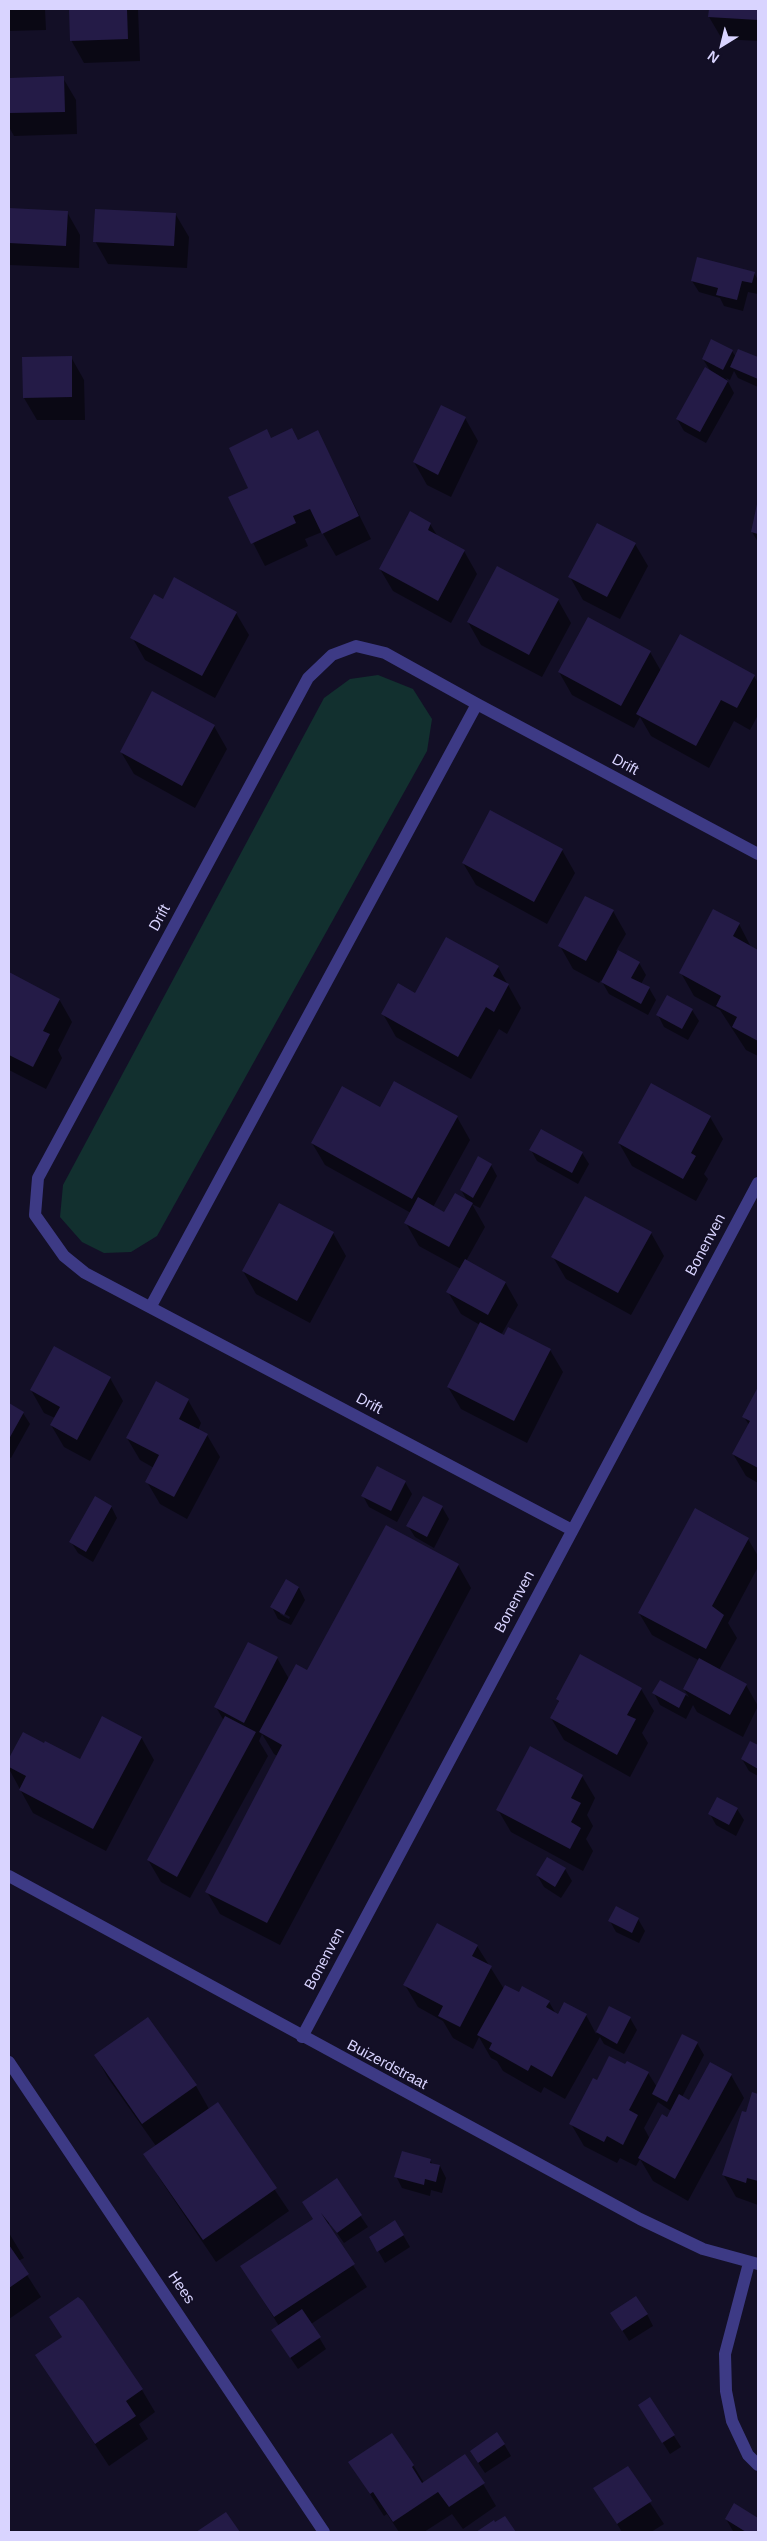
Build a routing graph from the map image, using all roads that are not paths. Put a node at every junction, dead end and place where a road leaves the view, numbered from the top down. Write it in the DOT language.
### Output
graph roads {
  1 [pos="477,704"];
  2 [pos="758,854"];
  3 [pos="758,1183"];
  4 [pos="151,1306"];
  5 [pos="572,1530"];
  6 [pos="9,1876"];
  7 [pos="302,2037"];
  8 [pos="9,2062"];
  9 [pos="754,2263"];
  10 [pos="758,2465"];
  11 [pos="324,2532"];
  1 -- 2 [label="street, Drift"];
  1 -- 4 [label="street"];
  1 -- 4 [label="street, Drift"];
  3 -- 5 [label="street, Bonenven"];
  4 -- 5 [label="street, Drift"];
  5 -- 7 [label="street, Bonenven"];
  6 -- 7 [label="street, Buizerdstraat"];
  7 -- 9 [label="street, Buizerdstraat"];
  8 -- 11 [label="street, Hees"];
  9 -- 10 [label="street"];
}
